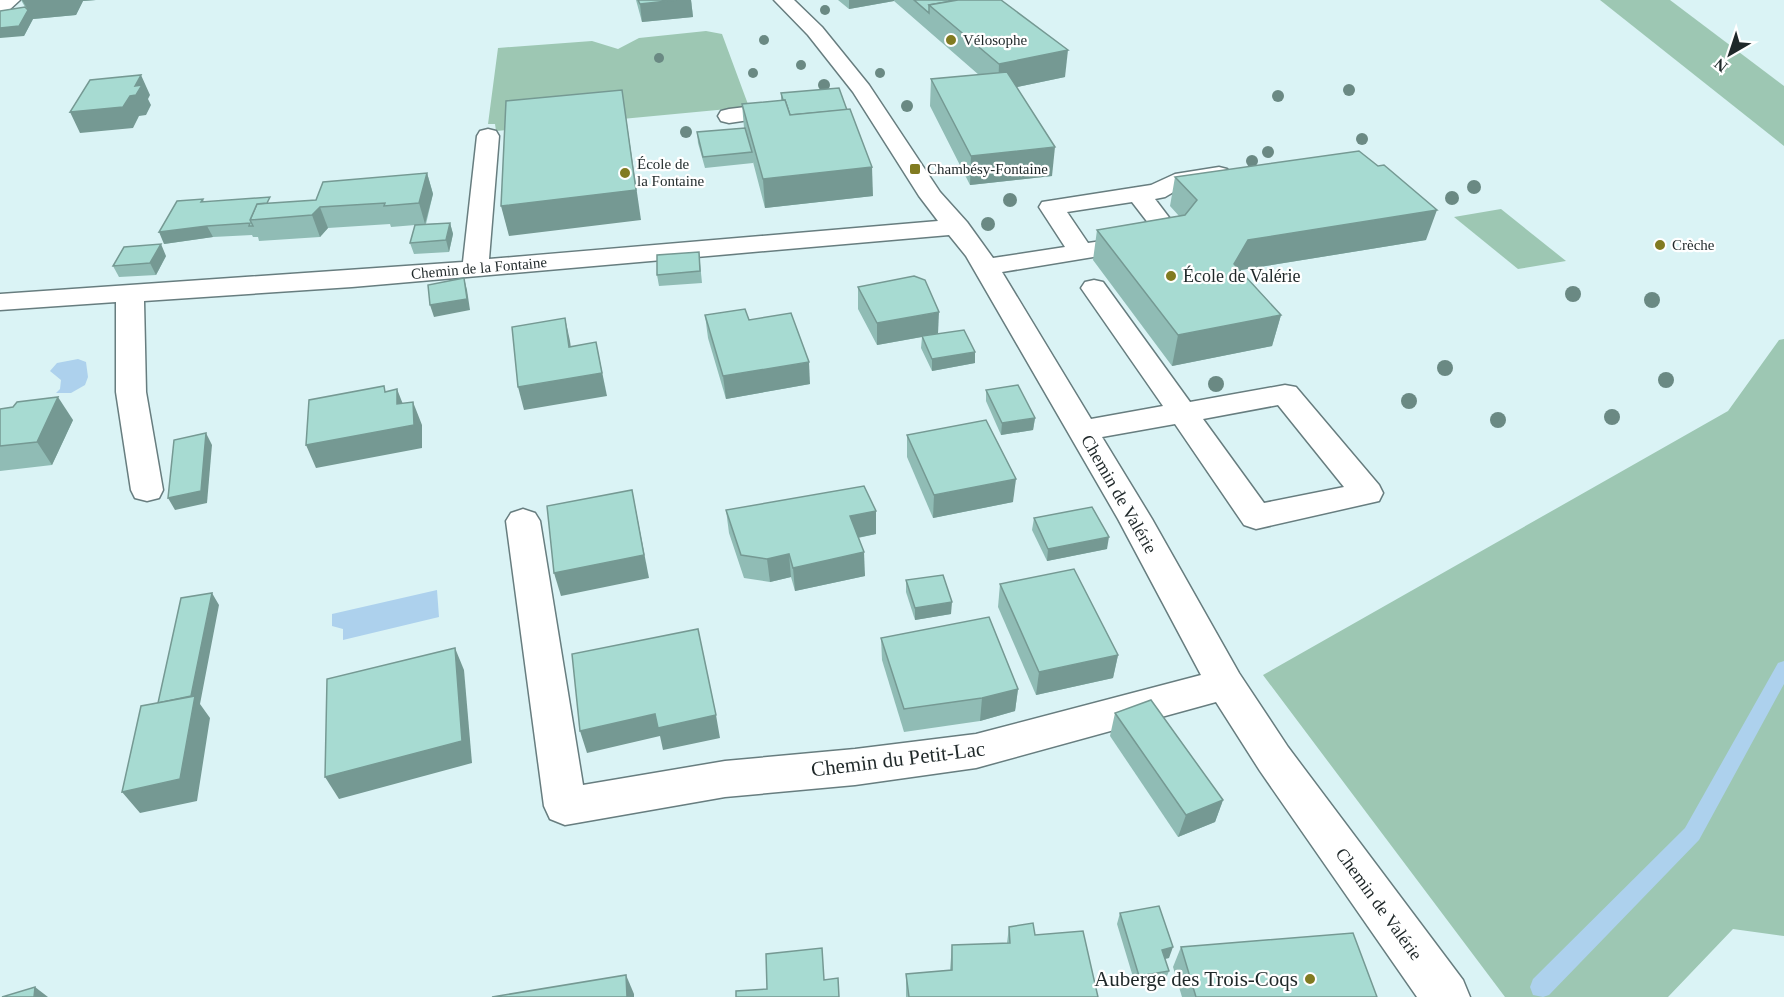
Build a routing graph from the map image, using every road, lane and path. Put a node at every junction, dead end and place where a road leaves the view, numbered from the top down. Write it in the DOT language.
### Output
graph roads {
  1 [pos="783,0"];
  2 [pos="787,99"];
  3 [pos="729,116"];
  4 [pos="488,136"];
  5 [pos="1245,171"];
  6 [pos="1138,194"];
  7 [pos="958,227"];
  8 [pos="1081,252"];
  9 [pos="985,267"];
  10 [pos="475,269"];
  11 [pos="1094,288"];
  12 [pos="130,293"];
  13 [pos="0,302"];
  14 [pos="1182,413"];
  15 [pos="1082,431"];
  16 [pos="147,490"];
  17 [pos="523,521"];
  18 [pos="1225,684"];
  19 [pos="1446,997"];
  1 -- 7 [label="street, Chemin de Valérie"];
  2 -- 3 [label="street"];
  4 -- 10 [label="street"];
  5 -- 6 [label="street"];
  6 -- 8 [label="street"];
  6 -- 8 [label="street"];
  7 -- 9 [label="street, Chemin de Valérie"];
  7 -- 10 [label="street, Chemin de la Fontaine"];
  8 -- 9 [label="street"];
  9 -- 15 [label="street, Chemin de Valérie"];
  10 -- 12 [label="street, Chemin de la Fontaine"];
  11 -- 14 [label="street"];
  12 -- 13 [label="street, Chemin de la Fontaine"];
  12 -- 16 [label="street"];
  14 -- 14 [label="street"];
  14 -- 15 [label="street"];
  15 -- 18 [label="street, Chemin de Valérie"];
  17 -- 18 [label="street, Chemin du Petit-Lac"];
  18 -- 19 [label="street, Chemin de Valérie"];
}
